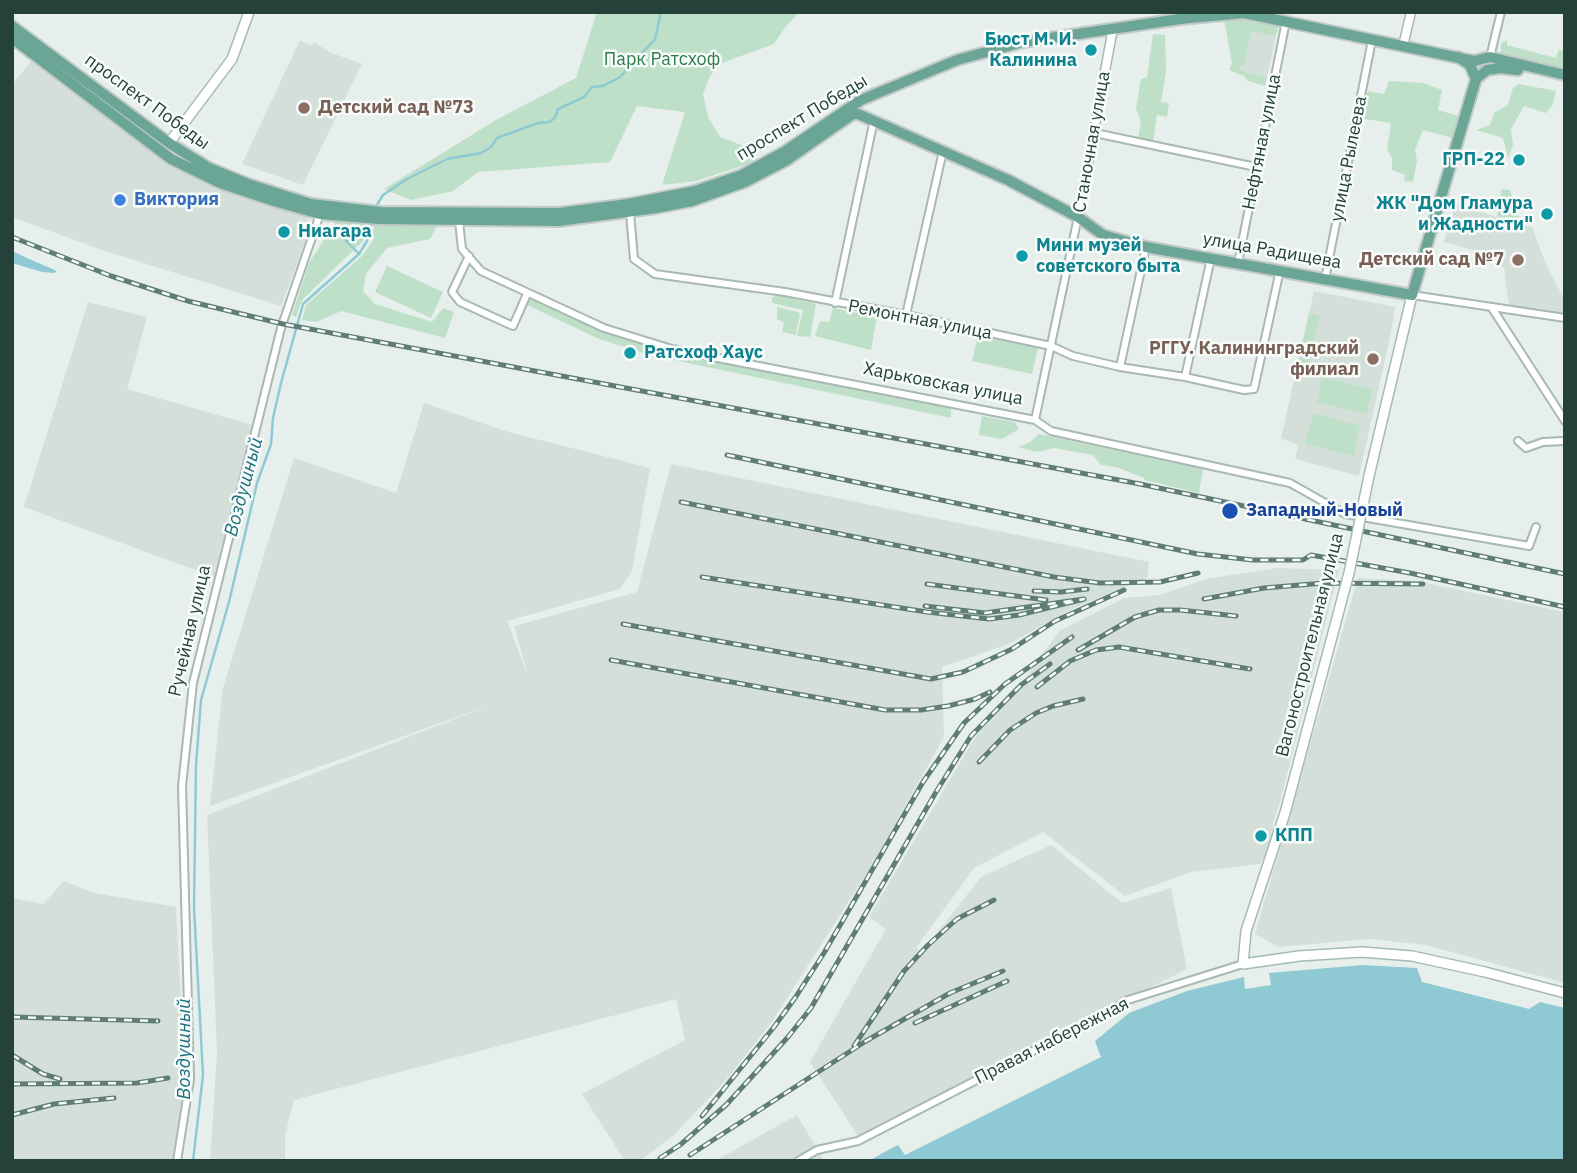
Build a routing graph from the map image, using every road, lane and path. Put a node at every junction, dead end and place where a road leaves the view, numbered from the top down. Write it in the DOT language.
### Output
graph roads {
  1 [pos="249,12"];
  2 [pos="1411,12"];
  3 [pos="1502,12"];
  4 [pos="1245,13"];
  5 [pos="1287,21"];
  6 [pos="12,26"];
  7 [pos="1113,28"];
  8 [pos="12,38"];
  9 [pos="1372,40"];
  10 [pos="1402,46"];
  11 [pos="1458,57"];
  12 [pos="1490,57"];
  13 [pos="1565,75"];
  14 [pos="1476,79"];
  15 [pos="1565,80"];
  16 [pos="877,93"];
  17 [pos="849,117"];
  18 [pos="874,120"];
  19 [pos="1095,133"];
  20 [pos="169,143"];
  21 [pos="943,151"];
  22 [pos="161,152"];
  23 [pos="1256,167"];
  24 [pos="322,210"];
  25 [pos="630,213"];
  26 [pos="459,216"];
  27 [pos="1078,217"];
  28 [pos="1146,247"];
  29 [pos="469,256"];
  30 [pos="1212,258"];
  31 [pos="1238,263"];
  32 [pos="1280,270"];
  33 [pos="1325,279"];
  34 [pos="527,293"];
  35 [pos="1412,295"];
  36 [pos="835,303"];
  37 [pos="1492,308"];
  38 [pos="906,315"];
  39 [pos="1565,318"];
  40 [pos="1051,346"];
  41 [pos="1120,367"];
  42 [pos="1185,377"];
  43 [pos="1035,420"];
  44 [pos="1565,421"];
  45 [pos="1565,440"];
  46 [pos="1518,441"];
  47 [pos="1536,527"];
  48 [pos="1243,964"];
  49 [pos="1565,993"];
  50 [pos="177,1161"];
  51 [pos="798,1161"];
  1 -- 20 [label="main road"];
  2 -- 10 [label="street"];
  3 -- 12 [label="street"];
  4 -- 5 [label="main road, проспект Победы"];
  4 -- 7 [label="main road, проспект Победы"];
  5 -- 9 [label="main road, проспект Победы"];
  5 -- 23 [label="street, Нефтяная улица"];
  6 -- 20 [label="main road, проспект Победы"];
  7 -- 16 [label="main road, проспект Победы"];
  7 -- 19 [label="street, Станочная улица"];
  8 -- 22 [label="main road, проспект Победы"];
  9 -- 10 [label="main road, проспект Победы"];
  9 -- 33 [label="street, улица Рылеева"];
  10 -- 11 [label="main road, проспект Победы"];
  11 -- 12 [label="main road, проспект Победы"];
  11 -- 14 [label="main road"];
  12 -- 13 [label="main road, проспект Победы"];
  14 -- 15 [label="main road"];
  14 -- 35 [label="main road, Вагоностроительная улица"];
  16 -- 18 [label="main road"];
  16 -- 26 [label="main road, проспект Победы"];
  17 -- 18 [label="main road, улица Радищева"];
  17 -- 25 [label="main road, проспект Победы"];
  18 -- 21 [label="main road, улица Радищева"];
  18 -- 36 [label="street"];
  19 -- 23 [label="street"];
  19 -- 27 [label="street, Станочная улица"];
  20 -- 22 [label="main road"];
  20 -- 24 [label="main road, проспект Победы"];
  21 -- 27 [label="main road, улица Радищева"];
  21 -- 38 [label="street"];
  22 -- 24 [label="main road, проспект Победы"];
  23 -- 31 [label="street, Нефтяная улица"];
  24 -- 26 [label="main road, проспект Победы"];
  24 -- 50 [label="street, Ручейная улица"];
  25 -- 26 [label="main road, проспект Победы"];
  25 -- 36 [label="street, Ремонтная улица"];
  26 -- 29 [label="street"];
  27 -- 28 [label="main road, улица Радищева"];
  27 -- 40 [label="street, Станочная улица"];
  28 -- 30 [label="main road, улица Радищева"];
  28 -- 41 [label="street"];
  29 -- 34 [label="street, Харьковская улица"];
  29 -- 34 [label="street"];
  30 -- 31 [label="main road, улица Радищева"];
  30 -- 42 [label="street"];
  31 -- 32 [label="main road, улица Радищева"];
  32 -- 33 [label="main road, улица Радищева"];
  32 -- 42 [label="street, Ремонтная улица"];
  33 -- 35 [label="main road, улица Радищева"];
  34 -- 43 [label="street, Харьковская улица"];
  35 -- 37 [label="street, улица Радищева"];
  35 -- 48 [label="main road, Вагоностроительная улица, bridge"];
  36 -- 38 [label="street, Ремонтная улица"];
  37 -- 39 [label="street, улица Радищева"];
  37 -- 44 [label="street"];
  38 -- 40 [label="street, Ремонтная улица"];
  40 -- 41 [label="street, Ремонтная улица"];
  40 -- 43 [label="street, Станочная улица"];
  41 -- 42 [label="street, Ремонтная улица"];
  43 -- 47 [label="street, Харьковская улица"];
  45 -- 46 [label="street"];
  48 -- 49 [label="main road, Правая набережная"];
  48 -- 51 [label="street, Правая набережная"];
}
